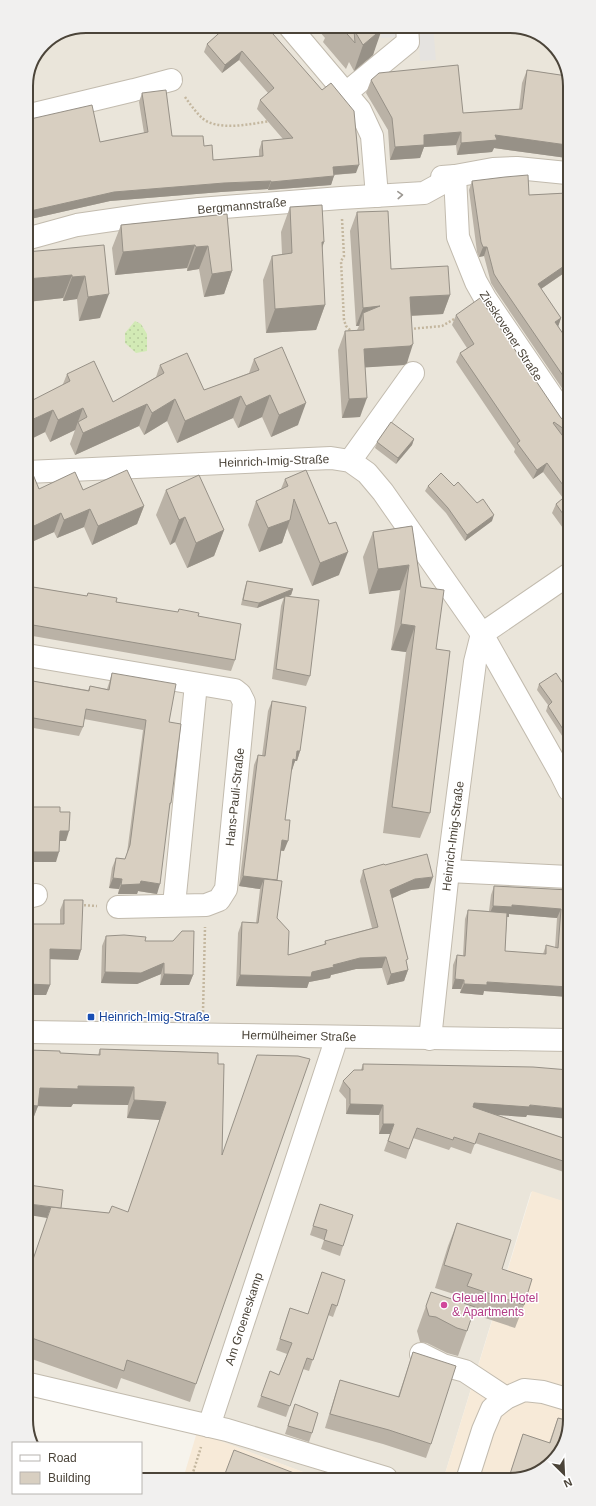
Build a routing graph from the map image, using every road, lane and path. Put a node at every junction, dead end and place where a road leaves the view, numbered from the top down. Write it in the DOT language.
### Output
graph roads {
  1 [pos="295,33"];
  2 [pos="407,33"];
  3 [pos="171,80"];
  4 [pos="346,93"];
  5 [pos="33,114"];
  6 [pos="272,121"];
  7 [pos="563,173"];
  8 [pos="455,176"];
  9 [pos="377,189"];
  10 [pos="341,198"];
  11 [pos="33,237"];
  12 [pos="485,298"];
  13 [pos="356,335"];
  14 [pos="408,336"];
  15 [pos="413,373"];
  16 [pos="563,413"];
  17 [pos="350,461"];
  18 [pos="33,472"];
  19 [pos="563,578"];
  20 [pos="482,634"];
  21 [pos="33,657"];
  22 [pos="196,684"];
  23 [pos="563,779"];
  24 [pos="448,871"];
  25 [pos="563,877"];
  26 [pos="75,905"];
  27 [pos="174,905"];
  28 [pos="206,905"];
  29 [pos="118,907"];
  30 [pos="33,1032"];
  31 [pos="202,1034"];
  32 [pos="337,1037"];
  33 [pos="430,1039"];
  34 [pos="563,1040"];
  35 [pos="421,1354"];
  36 [pos="33,1385"];
  37 [pos="506,1398"];
  38 [pos="563,1398"];
  39 [pos="209,1426"];
  40 [pos="193,1473"];
  41 [pos="369,1473"];
  42 [pos="469,1473"];
  1 -- 4 [label="street"];
  2 -- 4 [label="street"];
  3 -- 5 [label="street"];
  3 -- 6 [label="path"];
  4 -- 9 [label="street"];
  7 -- 8 [label="street, Bergmannstraße"];
  8 -- 9 [label="street, Bergmannstraße"];
  9 -- 8 [label="street, Bergmannstraße, one-way"];
  8 -- 12 [label="street, Zieskovener Straße"];
  9 -- 10 [label="street, Bergmannstraße"];
  10 -- 11 [label="street, Bergmannstraße"];
  10 -- 13 [label="path"];
  12 -- 14 [label="path"];
  12 -- 16 [label="street, Zieskovener Straße"];
  15 -- 17 [label="street"];
  17 -- 18 [label="street, Heinrich-Imig-Straße"];
  17 -- 20 [label="street, Heinrich-Imig-Straße"];
  19 -- 20 [label="street"];
  20 -- 23 [label="street"];
  20 -- 24 [label="street, Heinrich-Imig-Straße"];
  21 -- 22 [label="street, Hans-Pauli-Straße"];
  22 -- 27 [label="street"];
  22 -- 28 [label="street, Hans-Pauli-Straße"];
  24 -- 25 [label="street"];
  24 -- 33 [label="street, Heinrich-Imig-Straße"];
  26 -- 29 [label="path"];
  27 -- 28 [label="street"];
  27 -- 29 [label="street"];
  28 -- 31 [label="path"];
  30 -- 31 [label="street, Hermülheimer Straße"];
  31 -- 32 [label="street, Hermülheimer Straße"];
  32 -- 33 [label="street, Hermülheimer Straße"];
  32 -- 39 [label="street, Am Groeneskamp"];
  33 -- 34 [label="street, Hermülheimer Straße"];
  35 -- 37 [label="street"];
  36 -- 39 [label="street"];
  37 -- 38 [label="street"];
  37 -- 42 [label="street"];
  39 -- 40 [label="path"];
  39 -- 41 [label="street"];
}
